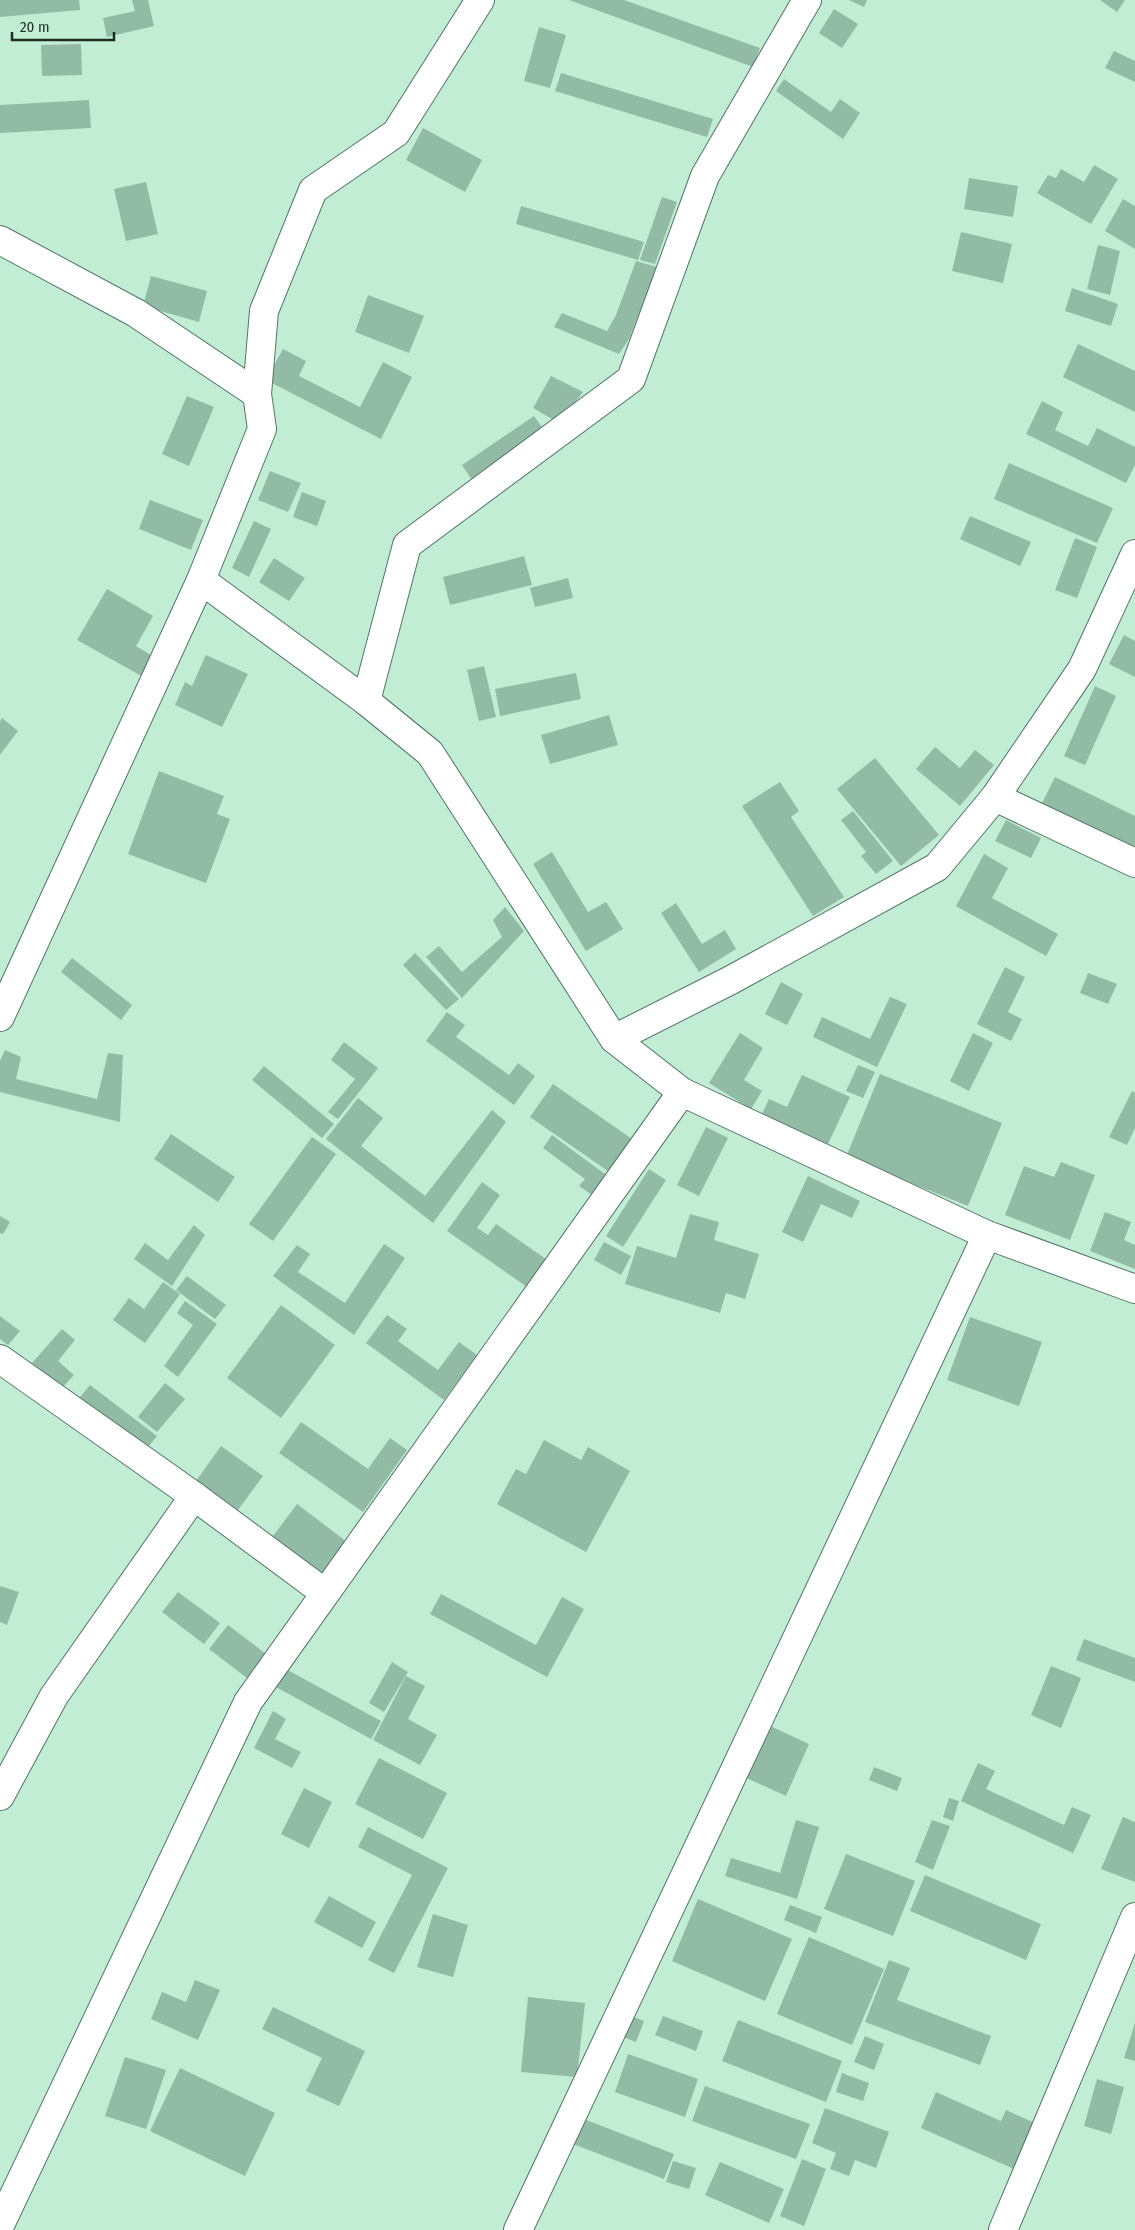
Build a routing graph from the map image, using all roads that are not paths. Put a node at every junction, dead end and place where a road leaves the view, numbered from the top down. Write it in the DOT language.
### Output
graph roads {
  1 [pos="480,0"];
  2 [pos="807,0"];
  3 [pos="0,240"];
  4 [pos="257,394"];
  5 [pos="1135,554"];
  6 [pos="201,580"];
  7 [pos="366,701"];
  8 [pos="995,798"];
  9 [pos="1135,863"];
  10 [pos="0,1017"];
  11 [pos="614,1039"];
  12 [pos="682,1092"];
  13 [pos="987,1235"];
  14 [pos="1135,1289"];
  15 [pos="0,1359"];
  16 [pos="194,1496"];
  17 [pos="325,1593"];
  18 [pos="0,1796"];
  19 [pos="1135,1917"];
  20 [pos="0,2225"];
  21 [pos="518,2230"];
  22 [pos="1003,2230"];
  1 -- 4 [label="street"];
  2 -- 7 [label="street"];
  3 -- 4 [label="street"];
  4 -- 6 [label="street"];
  5 -- 8 [label="street"];
  6 -- 7 [label="street"];
  6 -- 10 [label="street"];
  7 -- 11 [label="street"];
  8 -- 9 [label="street"];
  8 -- 11 [label="street"];
  11 -- 12 [label="street"];
  12 -- 13 [label="street"];
  12 -- 17 [label="street"];
  13 -- 14 [label="street"];
  13 -- 21 [label="street"];
  15 -- 16 [label="street"];
  16 -- 17 [label="street"];
  16 -- 18 [label="street"];
  17 -- 20 [label="street"];
  19 -- 22 [label="street"];
}
